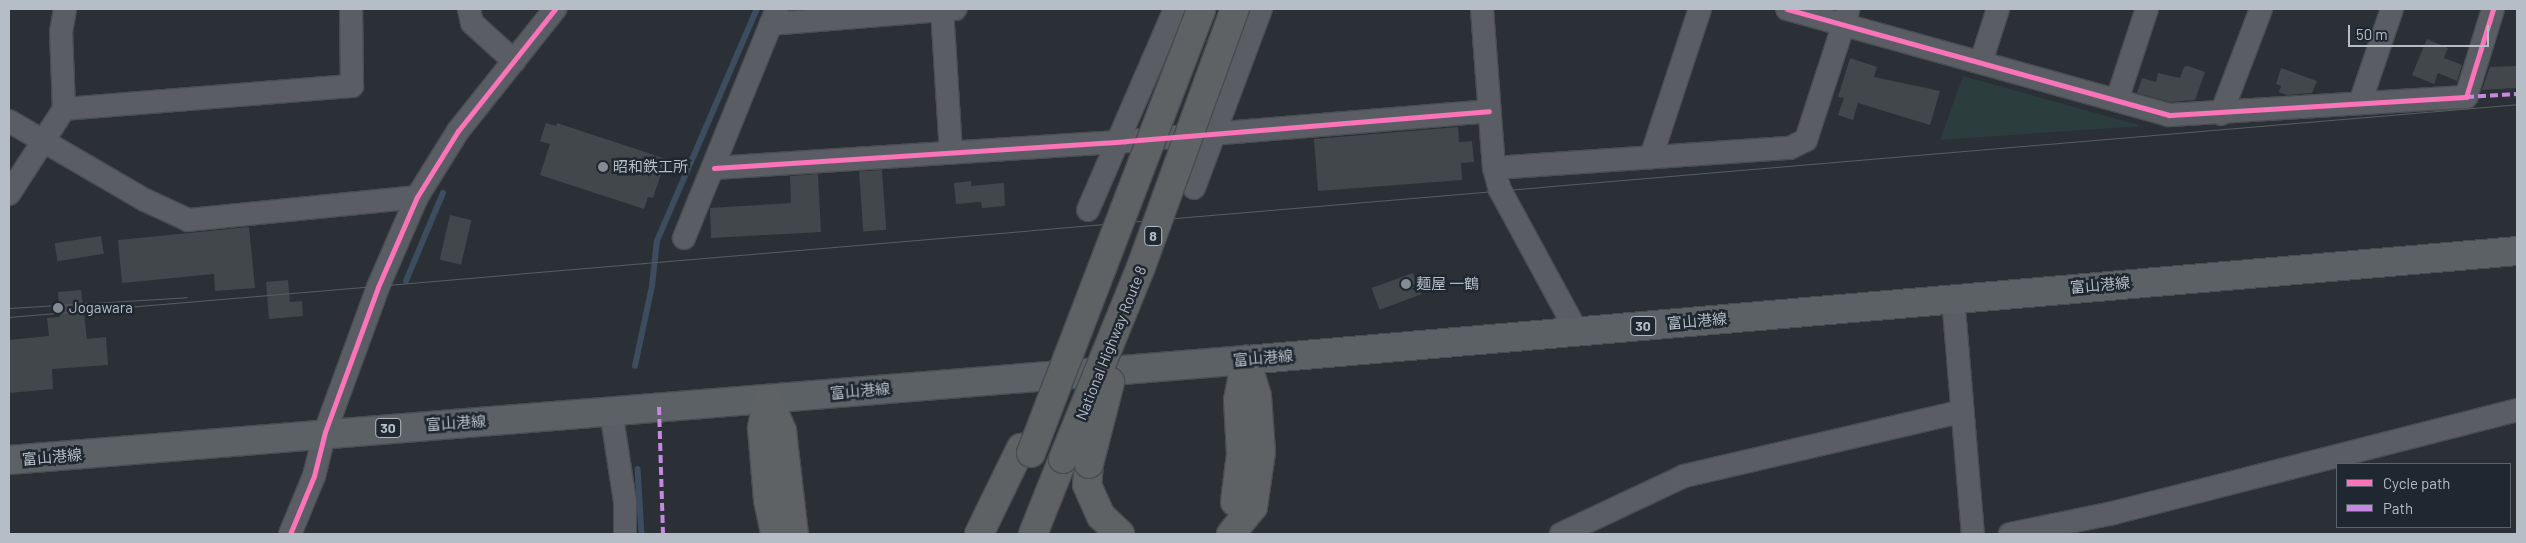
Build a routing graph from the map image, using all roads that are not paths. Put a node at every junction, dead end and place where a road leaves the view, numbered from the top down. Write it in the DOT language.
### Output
graph roads {
  1 [pos="65,9"];
  2 [pos="351,9"];
  3 [pos="469,9"];
  4 [pos="555,9"];
  5 [pos="947,9"];
  6 [pos="1175,9"];
  7 [pos="1201,9"];
  8 [pos="1235,9"];
  9 [pos="1261,9"];
  10 [pos="1482,9"];
  11 [pos="1700,9"];
  12 [pos="1787,9"];
  13 [pos="1998,9"];
  14 [pos="2148,9"];
  15 [pos="2261,9"];
  16 [pos="2392,9"];
  17 [pos="2493,9"];
  18 [pos="774,16"];
  19 [pos="1846,16"];
  20 [pos="514,61"];
  21 [pos="1982,62"];
  22 [pos="2117,100"];
  23 [pos="2360,103"];
  24 [pos="64,109"];
  25 [pos="1489,111"];
  26 [pos="2221,114"];
  27 [pos="9,122"];
  28 [pos="1214,135"];
  29 [pos="45,141"];
  30 [pos="1120,142"];
  31 [pos="951,153"];
  32 [pos="1651,157"];
  33 [pos="714,168"];
  34 [pos="1494,168"];
  35 [pos="1194,188"];
  36 [pos="9,194"];
  37 [pos="417,197"];
  38 [pos="1088,210"];
  39 [pos="684,238"];
  40 [pos="2517,251"];
  41 [pos="1953,297"];
  42 [pos="1577,332"];
  43 [pos="1246,360"];
  44 [pos="768,399"];
  45 [pos="612,410"];
  46 [pos="2517,410"];
  47 [pos="1963,411"];
  48 [pos="325,432"];
  49 [pos="1026,450"];
  50 [pos="9,460"];
  51 [pos="1076,462"];
  52 [pos="2038,531"];
  53 [pos="290,534"];
  54 [pos="625,534"];
  55 [pos="775,534"];
  56 [pos="794,534"];
  57 [pos="979,534"];
  58 [pos="999,534"];
  59 [pos="1034,534"];
  60 [pos="1120,534"];
  61 [pos="1214,534"];
  62 [pos="1231,534"];
  63 [pos="1561,534"];
  64 [pos="1973,534"];
  65 [pos="2010,534"];
  1 -- 24 [label="street"];
  2 -- 24 [label="street"];
  3 -- 20 [label="street"];
  4 -- 20 [label="street"];
  5 -- 18 [label="street"];
  5 -- 31 [label="street"];
  6 -- 30 [label="street"];
  7 -- 49 [label="highway, bridge"];
  8 -- 51 [label="highway, National Highway Route 8 / 8, bridge"];
  9 -- 28 [label="street"];
  10 -- 25 [label="street"];
  11 -- 32 [label="street"];
  12 -- 19 [label="street"];
  13 -- 21 [label="street"];
  14 -- 22 [label="street"];
  15 -- 26 [label="street"];
  16 -- 23 [label="street"];
  17 -- 23 [label="street"];
  18 -- 33 [label="street"];
  19 -- 21 [label="street"];
  19 -- 32 [label="street"];
  20 -- 37 [label="street"];
  21 -- 22 [label="street"];
  22 -- 26 [label="street"];
  23 -- 26 [label="street"];
  24 -- 29 [label="street"];
  25 -- 28 [label="street"];
  25 -- 34 [label="street"];
  27 -- 29 [label="street"];
  28 -- 30 [label="street"];
  28 -- 35 [label="street"];
  29 -- 36 [label="street"];
  29 -- 37 [label="street"];
  30 -- 31 [label="street"];
  30 -- 38 [label="street"];
  31 -- 33 [label="street"];
  32 -- 34 [label="street"];
  33 -- 39 [label="street"];
  34 -- 42 [label="street"];
  37 -- 48 [label="street"];
  40 -- 41 [label="main road, 富山港線 / 30"];
  41 -- 42 [label="main road, 富山港線 / 30"];
  41 -- 47 [label="street"];
  42 -- 43 [label="main road, 富山港線 / 30"];
  43 -- 44 [label="main road, 富山港線 / 30"];
  43 -- 61 [label="highway"];
  43 -- 62 [label="highway"];
  44 -- 45 [label="main road, 富山港線 / 30"];
  44 -- 55 [label="highway"];
  44 -- 56 [label="highway"];
  45 -- 48 [label="main road, 富山港線 / 30"];
  45 -- 54 [label="street"];
  46 -- 52 [label="street"];
  47 -- 63 [label="street"];
  47 -- 64 [label="street"];
  48 -- 50 [label="main road, 富山港線 / 30"];
  48 -- 53 [label="street"];
  49 -- 57 [label="highway"];
  49 -- 58 [label="highway"];
  51 -- 59 [label="highway"];
  51 -- 60 [label="highway"];
  52 -- 65 [label="street"];
}
